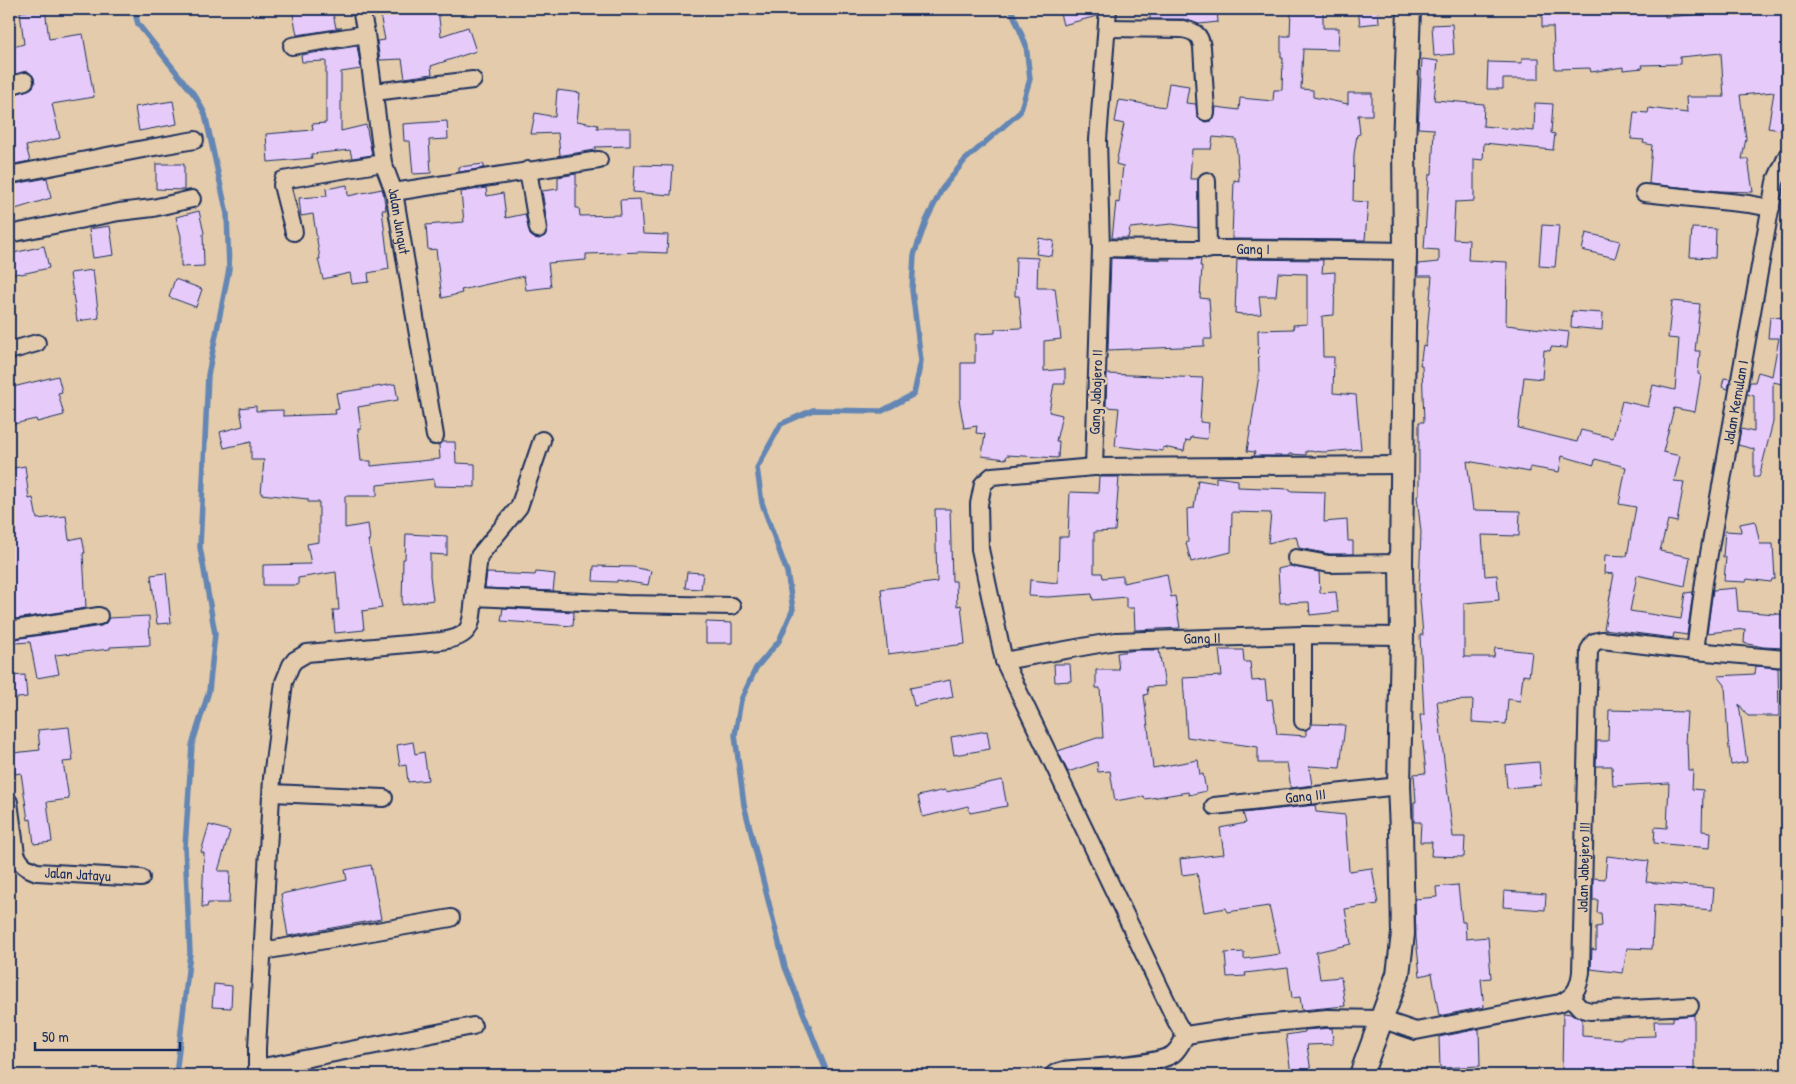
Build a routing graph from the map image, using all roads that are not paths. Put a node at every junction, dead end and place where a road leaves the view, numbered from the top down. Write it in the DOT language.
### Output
graph roads {
  1 [pos="361,9"];
  2 [pos="1108,9"];
  3 [pos="1408,9"];
  4 [pos="1107,28"];
  5 [pos="366,34"];
  6 [pos="292,46"];
  7 [pos="473,80"];
  8 [pos="25,81"];
  9 [pos="9,86"];
  10 [pos="374,92"];
  11 [pos="1206,112"];
  12 [pos="196,140"];
  13 [pos="1787,156"];
  14 [pos="599,160"];
  15 [pos="383,163"];
  16 [pos="528,170"];
  17 [pos="9,175"];
  18 [pos="1208,181"];
  19 [pos="394,192"];
  20 [pos="1644,193"];
  21 [pos="192,199"];
  22 [pos="1771,208"];
  23 [pos="538,229"];
  24 [pos="294,232"];
  25 [pos="9,234"];
  26 [pos="1101,248"];
  27 [pos="1208,250"];
  28 [pos="1405,251"];
  29 [pos="38,343"];
  30 [pos="9,351"];
  31 [pos="435,436"];
  32 [pos="542,440"];
  33 [pos="1402,465"];
  34 [pos="1094,466"];
  35 [pos="1296,558"];
  36 [pos="1401,563"];
  37 [pos="474,597"];
  38 [pos="732,606"];
  39 [pos="99,616"];
  40 [pos="9,630"];
  41 [pos="1303,636"];
  42 [pos="1402,636"];
  43 [pos="1695,651"];
  44 [pos="1787,659"];
  45 [pos="1004,661"];
  46 [pos="1303,720"];
  47 [pos="1399,786"];
  48 [pos="272,793"];
  49 [pos="384,798"];
  50 [pos="9,802"];
  51 [pos="1214,806"];
  52 [pos="141,878"];
  53 [pos="451,918"];
  54 [pos="263,951"];
  55 [pos="1571,998"];
  56 [pos="1690,1006"];
  57 [pos="1380,1020"];
  58 [pos="473,1026"];
  59 [pos="1186,1035"];
  60 [pos="257,1072"];
  61 [pos="1053,1075"];
  62 [pos="1361,1075"];
  1 -- 5 [label="street, Jalan Jungut"];
  2 -- 4 [label="street, Gang Jabajero II"];
  3 -- 28 [label="street"];
  4 -- 11 [label="street"];
  4 -- 26 [label="street, Gang Jabajero II"];
  5 -- 6 [label="street"];
  5 -- 10 [label="street, Jalan Jungut"];
  7 -- 10 [label="street"];
  8 -- 9 [label="street"];
  10 -- 15 [label="street, Jalan Jungut"];
  12 -- 17 [label="street"];
  13 -- 22 [label="street, Jalan Kemulan I"];
  14 -- 16 [label="street"];
  15 -- 19 [label="street, Jalan Jungut"];
  15 -- 24 [label="street"];
  16 -- 19 [label="street"];
  16 -- 23 [label="street"];
  18 -- 27 [label="street"];
  19 -- 31 [label="street, Jalan Jungut"];
  20 -- 22 [label="street"];
  21 -- 25 [label="street"];
  22 -- 43 [label="street, Jalan Kemulan I"];
  26 -- 27 [label="street, Gang I"];
  26 -- 34 [label="street, Gang Jabajero II"];
  27 -- 28 [label="street, Gang I"];
  28 -- 33 [label="street"];
  29 -- 30 [label="street"];
  32 -- 37 [label="street"];
  33 -- 34 [label="street"];
  33 -- 36 [label="street"];
  34 -- 45 [label="street"];
  35 -- 36 [label="street"];
  36 -- 42 [label="street"];
  37 -- 38 [label="street"];
  37 -- 48 [label="street"];
  39 -- 40 [label="street"];
  41 -- 42 [label="street, Gang II"];
  41 -- 45 [label="street, Gang II"];
  41 -- 46 [label="street"];
  42 -- 47 [label="street"];
  43 -- 44 [label="street"];
  43 -- 55 [label="street, Jalan Jabejero III"];
  45 -- 59 [label="street"];
  47 -- 51 [label="street, Gang III"];
  47 -- 57 [label="street"];
  48 -- 49 [label="street"];
  48 -- 54 [label="street"];
  50 -- 52 [label="street, Jalan Jatayu"];
  53 -- 54 [label="street"];
  54 -- 60 [label="street"];
  55 -- 56 [label="street"];
  55 -- 57 [label="street"];
  57 -- 59 [label="street"];
  57 -- 62 [label="street"];
  58 -- 60 [label="street"];
  59 -- 61 [label="street"];
}
